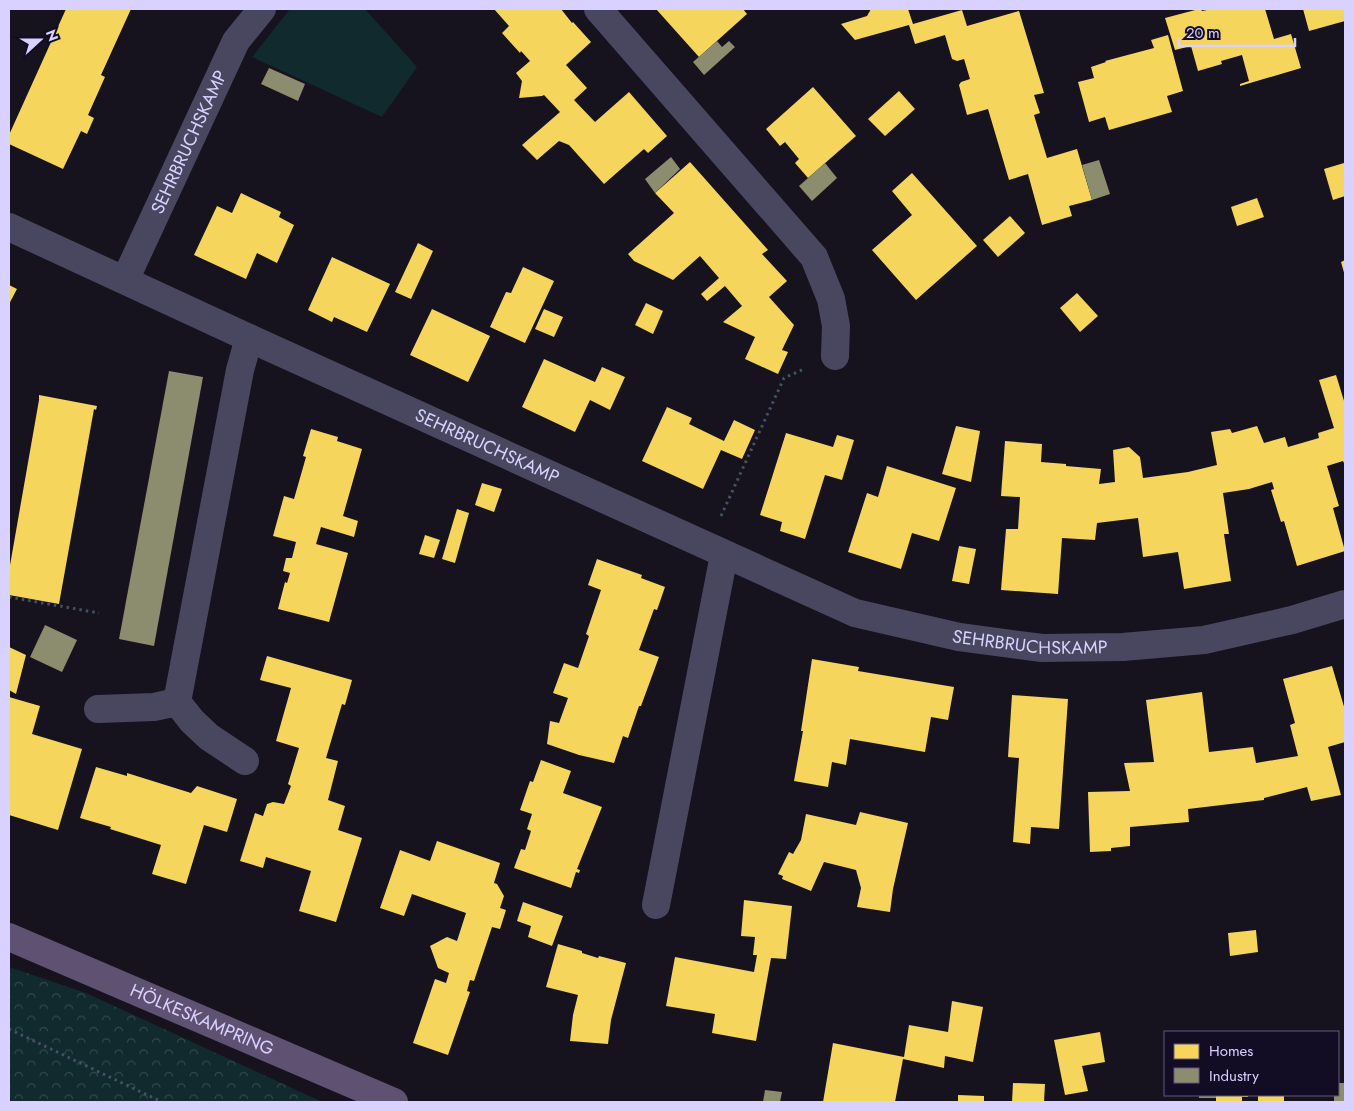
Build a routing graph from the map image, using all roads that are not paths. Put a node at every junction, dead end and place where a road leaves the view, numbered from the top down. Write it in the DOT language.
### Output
graph roads {
  1 [pos="262,9"];
  2 [pos="598,9"];
  3 [pos="9,227"];
  4 [pos="125,280"];
  5 [pos="249,338"];
  6 [pos="835,356"];
  7 [pos="716,551"];
  8 [pos="1345,604"];
  9 [pos="177,702"];
  10 [pos="98,709"];
  11 [pos="245,761"];
  12 [pos="656,905"];
  13 [pos="9,937"];
  14 [pos="394,1102"];
  1 -- 4 [label="street, SEHRBRUCHSKAMP"];
  2 -- 6 [label="street"];
  3 -- 4 [label="street, SEHRBRUCHSKAMP"];
  4 -- 5 [label="street, SEHRBRUCHSKAMP"];
  5 -- 7 [label="street, SEHRBRUCHSKAMP"];
  5 -- 9 [label="street"];
  7 -- 8 [label="street, SEHRBRUCHSKAMP"];
  7 -- 12 [label="street"];
  9 -- 10 [label="street"];
  9 -- 11 [label="street"];
  13 -- 14 [label="main road, HÖLKESKAMPRING"];
}
